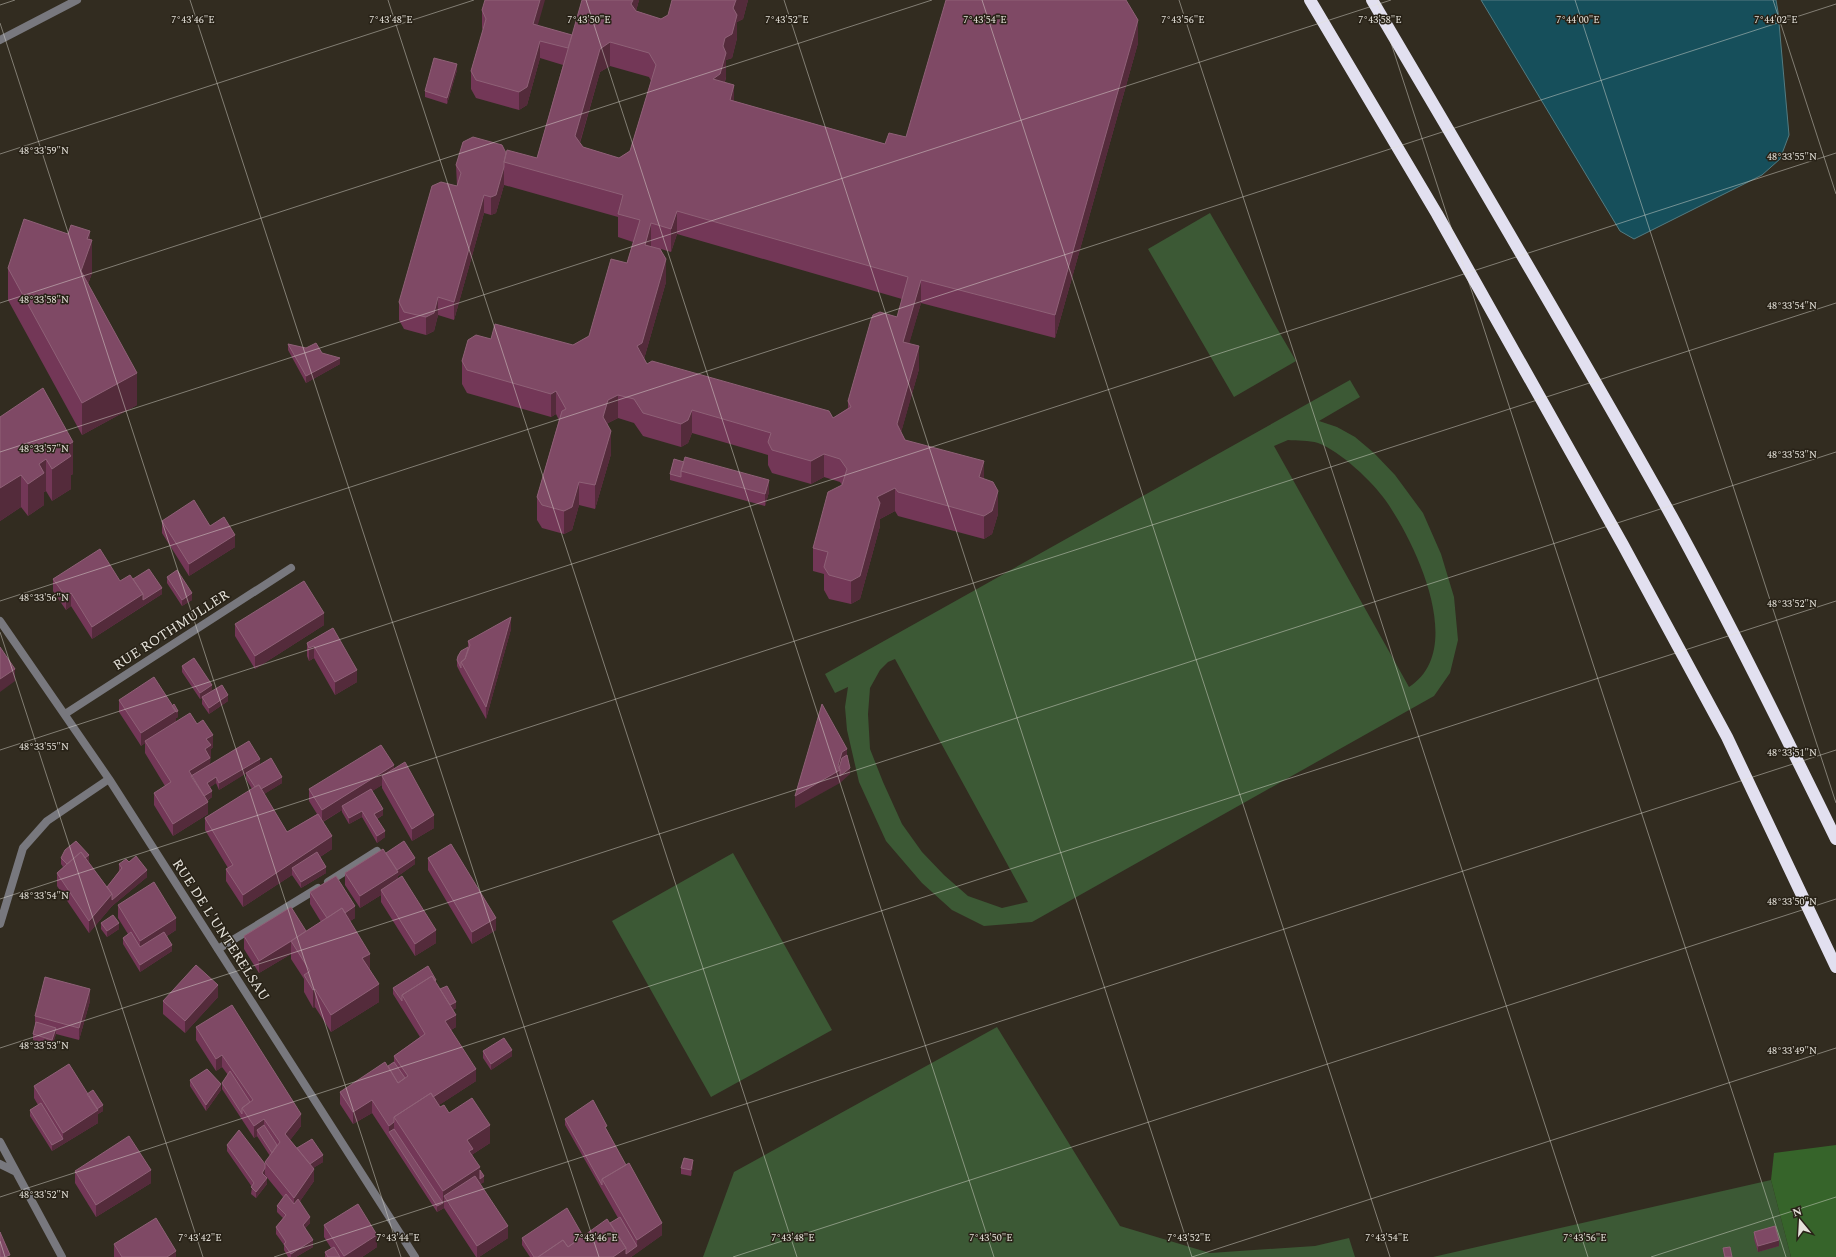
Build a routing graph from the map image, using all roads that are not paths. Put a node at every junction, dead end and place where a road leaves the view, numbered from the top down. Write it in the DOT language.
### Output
graph roads {
  1 [pos="77,0"];
  2 [pos="1310,0"];
  3 [pos="1372,0"];
  4 [pos="0,40"];
  5 [pos="291,568"];
  6 [pos="0,621"];
  7 [pos="65,714"];
  8 [pos="109,779"];
  9 [pos="1836,839"];
  10 [pos="377,851"];
  11 [pos="0,924"];
  12 [pos="218,949"];
  13 [pos="1836,967"];
  14 [pos="0,1142"];
  15 [pos="0,1164"];
  16 [pos="16,1172"];
  17 [pos="62,1257"];
  18 [pos="415,1257"];
  1 -- 4 [label="street"];
  2 -- 13 [label="highway"];
  3 -- 9 [label="highway"];
  5 -- 7 [label="street, RUE ROTHMULLER"];
  6 -- 7 [label="street, RUE DE L'UNTERELSAU"];
  7 -- 8 [label="street, RUE DE L'UNTERELSAU"];
  8 -- 11 [label="street"];
  8 -- 12 [label="street, RUE DE L'UNTERELSAU"];
  10 -- 12 [label="street"];
  12 -- 18 [label="street, RUE DE L'UNTERELSAU"];
  14 -- 16 [label="street"];
  15 -- 16 [label="street"];
  16 -- 17 [label="street"];
}
